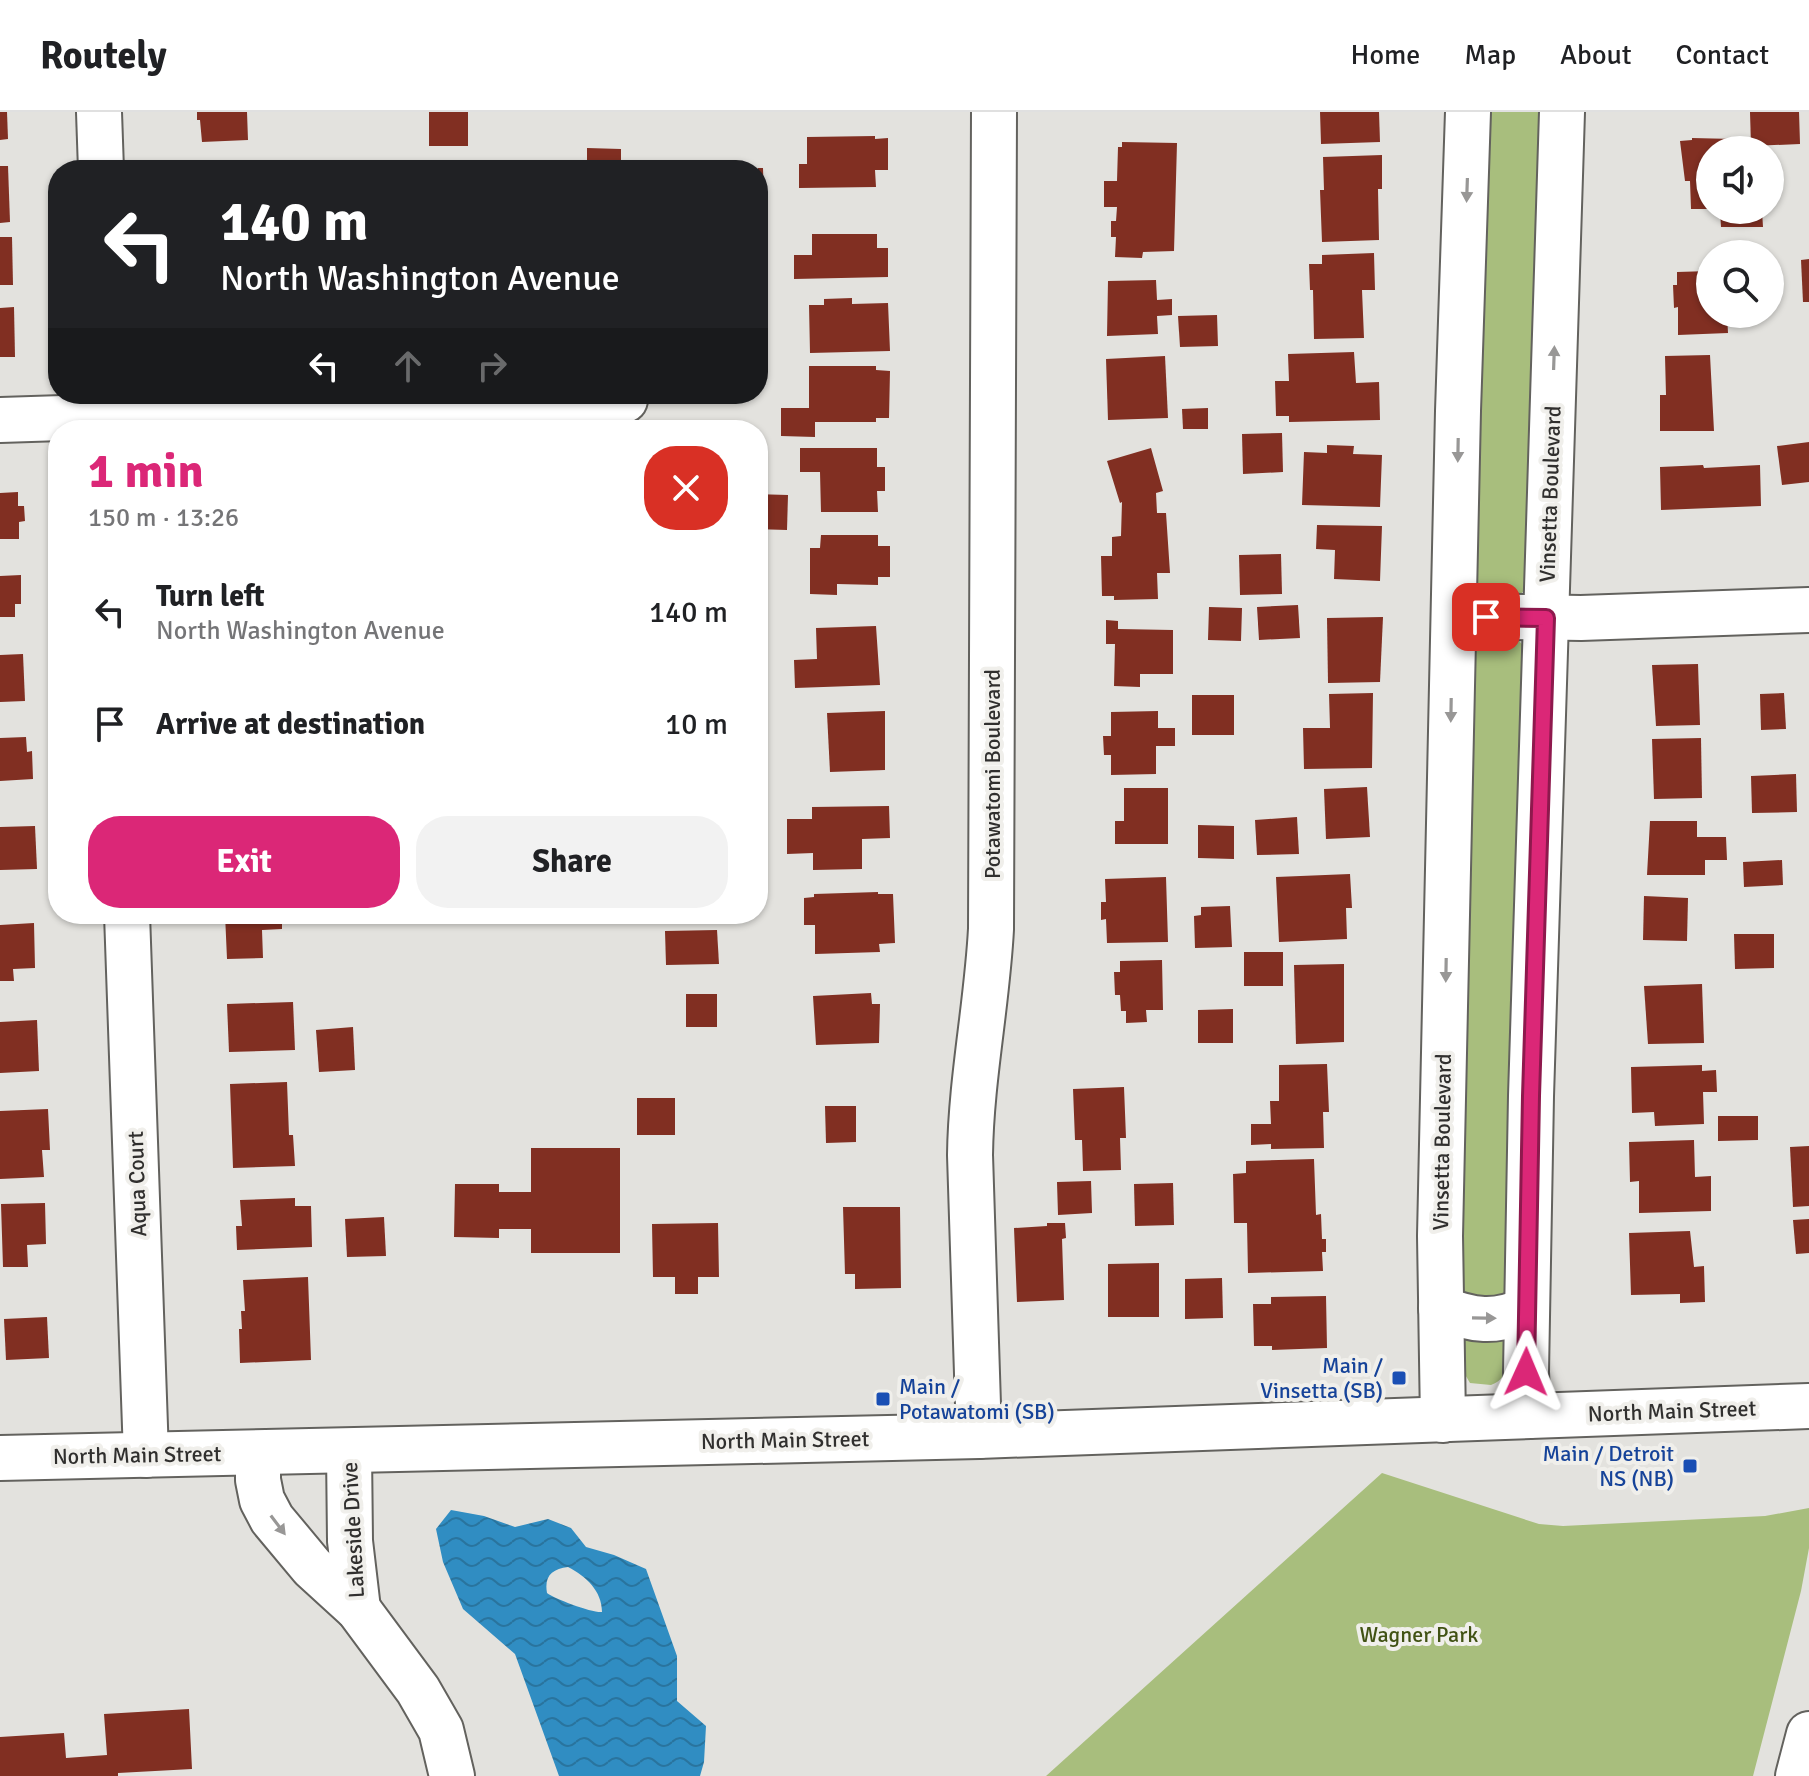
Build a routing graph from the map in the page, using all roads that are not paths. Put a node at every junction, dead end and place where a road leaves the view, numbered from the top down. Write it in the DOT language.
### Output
graph roads {
  1 [pos="99,112"];
  2 [pos="994,112"];
  3 [pos="1468,112"];
  4 [pos="1562,112"];
  5 [pos="101,160"];
  6 [pos="467,404"];
  7 [pos="110,413"];
  8 [pos="0,420"];
  9 [pos="1809,610"];
  10 [pos="1455,616"];
  11 [pos="1546,618"];
  12 [pos="127,924"];
  13 [pos="1441,1308"];
  14 [pos="1527,1309"];
  15 [pos="1809,1406"];
  16 [pos="1528,1416"];
  17 [pos="1443,1420"];
  18 [pos="979,1436"];
  19 [pos="349,1451"];
  20 [pos="258,1453"];
  21 [pos="146,1455"];
  22 [pos="0,1458"];
  23 [pos="358,1609"];
  24 [pos="1809,1734"];
  25 [pos="452,1776"];
  26 [pos="1798,1776"];
  1 -- 5 [label="street"];
  2 -- 18 [label="street, Potawatomi Boulevard"];
  3 -- 10 [label="street, Vinsetta Boulevard, one-way"];
  11 -- 4 [label="street, Vinsetta Boulevard, one-way"];
  6 -- 7 [label="street"];
  7 -- 8 [label="street"];
  9 -- 11 [label="street"];
  10 -- 11 [label="street"];
  10 -- 13 [label="street, Vinsetta Boulevard, one-way"];
  11 -- 14 [label="street, Vinsetta Boulevard"];
  12 -- 21 [label="street, Aqua Court"];
  13 -- 14 [label="street, one-way"];
  13 -- 17 [label="street, Vinsetta Boulevard"];
  14 -- 16 [label="street, Vinsetta Boulevard"];
  15 -- 16 [label="street, North Main Street"];
  16 -- 17 [label="street, North Main Street"];
  17 -- 18 [label="street, North Main Street"];
  18 -- 19 [label="street, North Main Street"];
  19 -- 20 [label="street, North Main Street"];
  19 -- 23 [label="street, Lakeside Drive"];
  20 -- 21 [label="street, North Main Street"];
  20 -- 23 [label="street, Lakeside Drive, one-way"];
  21 -- 22 [label="street, North Main Street"];
  23 -- 25 [label="street, Lakeside Drive"];
  24 -- 26 [label="street"];
}
